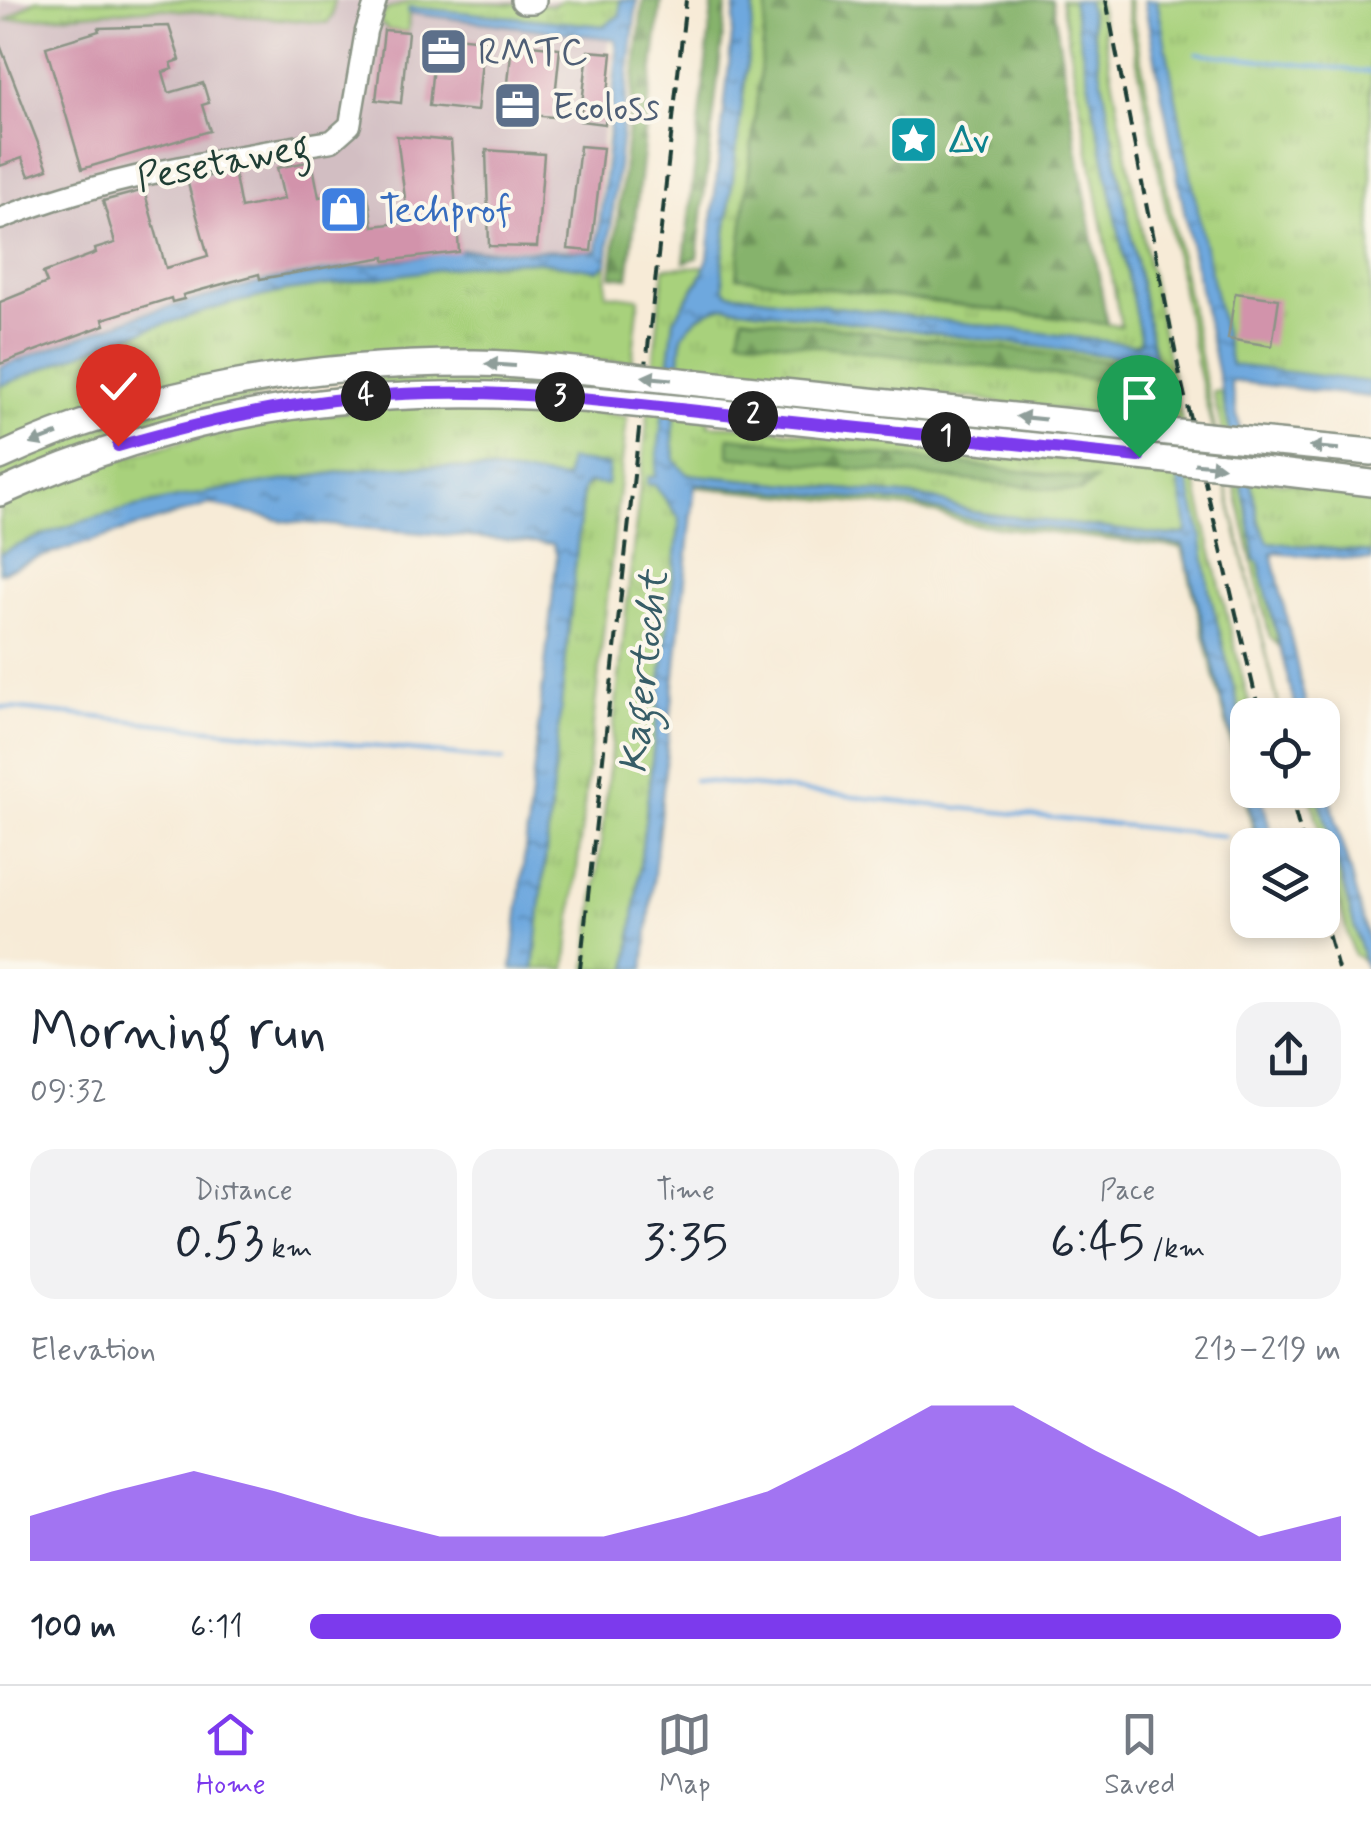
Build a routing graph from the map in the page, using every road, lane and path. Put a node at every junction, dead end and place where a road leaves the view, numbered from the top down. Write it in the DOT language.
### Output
graph roads {
  1 [pos="363,0"];
  2 [pos="376,0"];
  3 [pos="524,0"];
  4 [pos="532,0"];
  5 [pos="366,31"];
  6 [pos="0,219"];
  7 [pos="1371,452"];
  8 [pos="0,457"];
  9 [pos="1371,482"];
  10 [pos="0,493"];
  1 -- 5 [label="street, Pesetaweg"];
  2 -- 5 [label="street, Pesetaweg"];
  3 -- 4 [label="main road"];
  5 -- 6 [label="street, Pesetaweg"];
  7 -- 8 [label="main road, one-way, bridge"];
  10 -- 9 [label="main road, one-way, bridge"];
}
